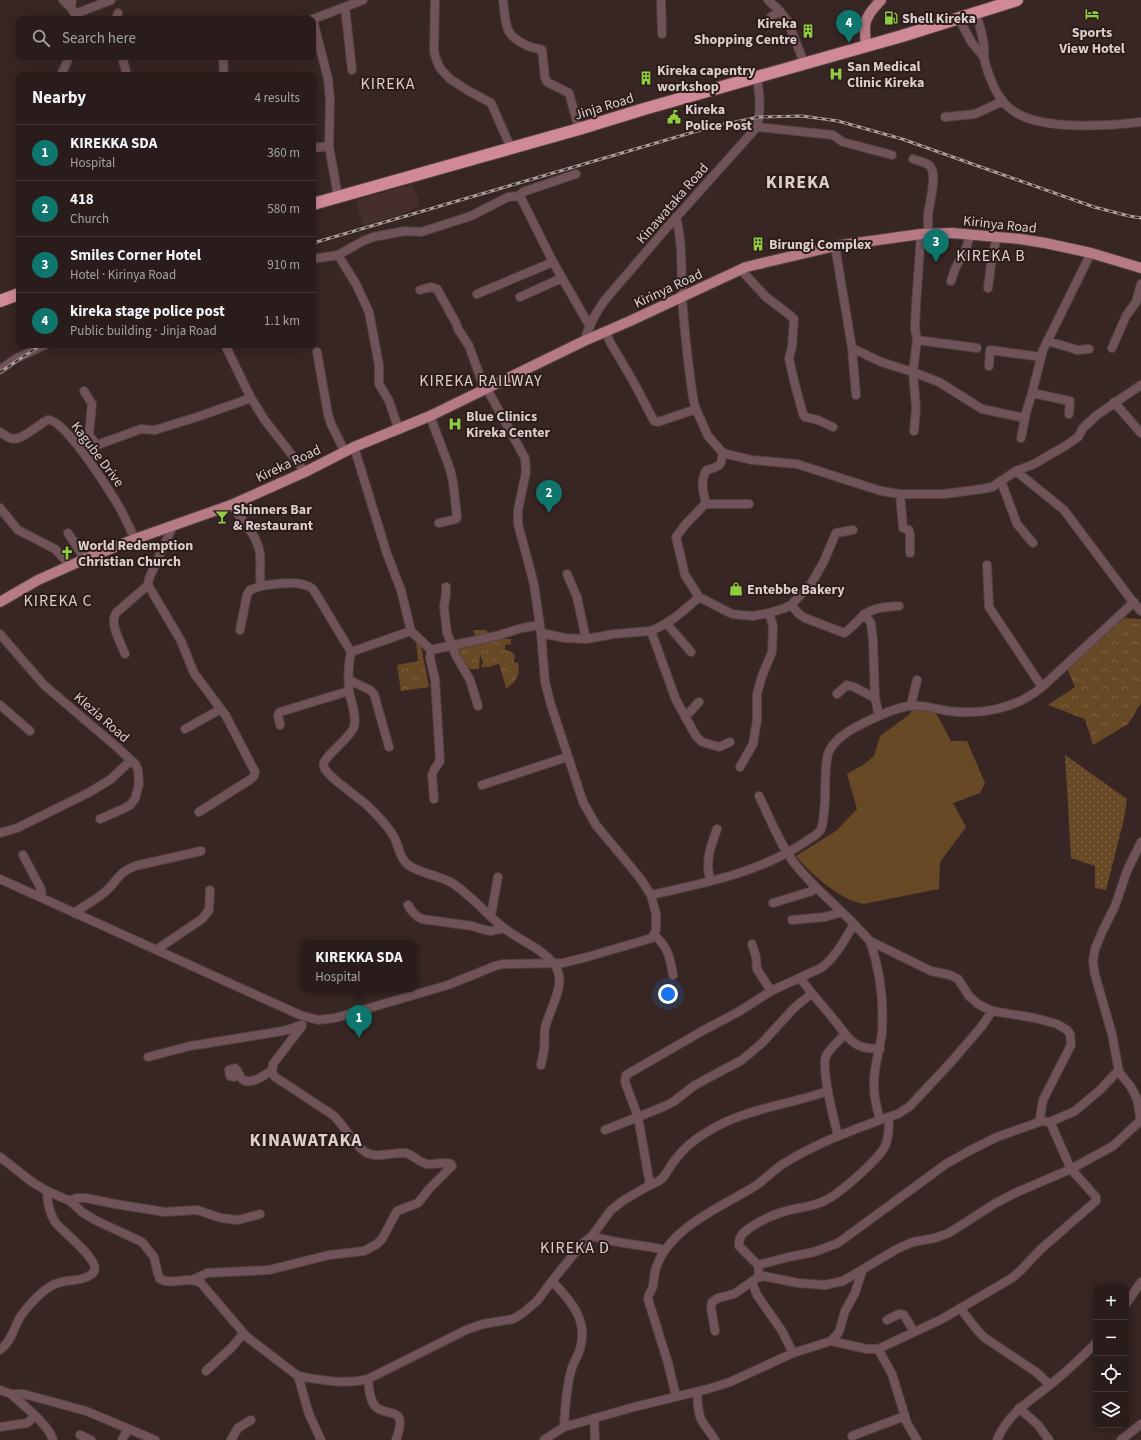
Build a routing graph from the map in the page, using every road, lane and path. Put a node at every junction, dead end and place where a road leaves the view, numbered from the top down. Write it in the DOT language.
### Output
graph roads {
  1 [pos="63,0"];
  2 [pos="111,0"];
  3 [pos="363,0"];
  4 [pos="436,0"];
  5 [pos="503,0"];
  6 [pos="661,0"];
  7 [pos="768,0"];
  8 [pos="881,0"];
  9 [pos="1017,0"];
  10 [pos="344,7"];
  11 [pos="73,10"];
  12 [pos="780,11"];
  13 [pos="976,14"];
  14 [pos="771,17"];
  15 [pos="316,19"];
  16 [pos="959,19"];
  17 [pos="316,32"];
  18 [pos="662,34"];
  19 [pos="865,47"];
  20 [pos="984,57"];
  21 [pos="68,60"];
  22 [pos="123,60"];
  23 [pos="223,60"];
  24 [pos="805,65"];
  25 [pos="352,70"];
  26 [pos="62,72"];
  27 [pos="126,72"];
  28 [pos="224,72"];
  29 [pos="757,78"];
  30 [pos="1003,101"];
  31 [pos="945,117"];
  32 [pos="1141,122"];
  33 [pos="757,127"];
  34 [pos="579,130"];
  35 [pos="329,146"];
  36 [pos="316,148"];
  37 [pos="511,148"];
  38 [pos="892,155"];
  39 [pos="913,159"];
  40 [pos="576,174"];
  41 [pos="520,196"];
  42 [pos="338,197"];
  43 [pos="316,203"];
  44 [pos="676,217"];
  45 [pos="925,234"];
  46 [pos="970,234"];
  47 [pos="997,237"];
  48 [pos="835,246"];
  49 [pos="1091,253"];
  50 [pos="338,254"];
  51 [pos="316,258"];
  52 [pos="553,262"];
  53 [pos="1141,268"];
  54 [pos="740,269"];
  55 [pos="562,278"];
  56 [pos="951,281"];
  57 [pos="1141,284"];
  58 [pos="988,288"];
  59 [pos="420,290"];
  60 [pos="477,294"];
  61 [pos="16,295"];
  62 [pos="520,297"];
  63 [pos="682,297"];
  64 [pos="0,301"];
  65 [pos="589,325"];
  66 [pos="606,332"];
  67 [pos="917,340"];
  68 [pos="584,341"];
  69 [pos="1047,341"];
  70 [pos="39,348"];
  71 [pos="227,348"];
  72 [pos="852,348"];
  73 [pos="977,348"];
  74 [pos="1112,348"];
  75 [pos="1089,349"];
  76 [pos="317,352"];
  77 [pos="1041,357"];
  78 [pos="988,366"];
  79 [pos="0,370"];
  80 [pos="913,372"];
  81 [pos="1141,385"];
  82 [pos="486,389"];
  83 [pos="84,391"];
  84 [pos="1032,393"];
  85 [pos="856,396"];
  86 [pos="250,398"];
  87 [pos="1114,402"];
  88 [pos="696,409"];
  89 [pos="1069,414"];
  90 [pos="430,416"];
  91 [pos="1025,418"];
  92 [pos="833,427"];
  93 [pos="400,430"];
  94 [pos="914,431"];
  95 [pos="0,432"];
  96 [pos="1141,433"];
  97 [pos="1021,438"];
  98 [pos="349,450"];
  99 [pos="722,452"];
  100 [pos="1016,471"];
  101 [pos="305,472"];
  102 [pos="1001,481"];
  103 [pos="900,494"];
  104 [pos="706,503"];
  105 [pos="749,504"];
  106 [pos="231,505"];
  107 [pos="0,508"];
  108 [pos="439,523"];
  109 [pos="173,526"];
  110 [pos="853,530"];
  111 [pos="68,533"];
  112 [pos="135,539"];
  113 [pos="1033,543"];
  114 [pos="910,553"];
  115 [pos="85,559"];
  116 [pos="70,565"];
  117 [pos="987,565"];
  118 [pos="566,574"];
  119 [pos="148,585"];
  120 [pos="261,586"];
  121 [pos="446,587"];
  122 [pos="699,597"];
  123 [pos="0,602"];
  124 [pos="1134,602"];
  125 [pos="791,604"];
  126 [pos="899,606"];
  127 [pos="1141,611"];
  128 [pos="770,613"];
  129 [pos="864,614"];
  130 [pos="667,624"];
  131 [pos="540,629"];
  132 [pos="240,630"];
  133 [pos="411,631"];
  134 [pos="651,631"];
  135 [pos="0,634"];
  136 [pos="586,639"];
  137 [pos="453,645"];
  138 [pos="431,650"];
  139 [pos="351,652"];
  140 [pos="691,652"];
  141 [pos="125,654"];
  142 [pos="348,680"];
  143 [pos="917,680"];
  144 [pos="1042,687"];
  145 [pos="349,691"];
  146 [pos="837,694"];
  147 [pos="875,698"];
  148 [pos="699,702"];
  149 [pos="0,705"];
  150 [pos="911,705"];
  151 [pos="478,706"];
  152 [pos="221,709"];
  153 [pos="879,716"];
  154 [pos="685,717"];
  155 [pos="280,725"];
  156 [pos="185,728"];
  157 [pos="30,731"];
  158 [pos="730,742"];
  159 [pos="388,747"];
  160 [pos="567,757"];
  161 [pos="131,760"];
  162 [pos="740,767"];
  163 [pos="482,785"];
  164 [pos="759,796"];
  165 [pos="434,799"];
  166 [pos="199,812"];
  167 [pos="100,819"];
  168 [pos="717,830"];
  169 [pos="0,833"];
  170 [pos="1141,842"];
  171 [pos="201,851"];
  172 [pos="788,853"];
  173 [pos="23,855"];
  174 [pos="498,877"];
  175 [pos="0,879"];
  176 [pos="711,881"];
  177 [pos="813,884"];
  178 [pos="210,890"];
  179 [pos="651,895"];
  180 [pos="42,898"];
  181 [pos="773,903"];
  182 [pos="408,905"];
  183 [pos="842,912"];
  184 [pos="74,913"];
  185 [pos="491,915"];
  186 [pos="792,920"];
  187 [pos="854,924"];
  188 [pos="504,928"];
  189 [pos="654,935"];
  190 [pos="870,941"];
  191 [pos="752,944"];
  192 [pos="156,950"];
  193 [pos="554,963"];
  194 [pos="673,974"];
  195 [pos="800,978"];
  196 [pos="771,991"];
  197 [pos="811,994"];
  198 [pos="992,1011"];
  199 [pos="318,1020"];
  200 [pos="302,1026"];
  201 [pos="845,1034"];
  202 [pos="880,1049"];
  203 [pos="148,1056"];
  204 [pos="541,1065"];
  205 [pos="272,1070"];
  206 [pos="1119,1072"];
  207 [pos="239,1075"];
  208 [pos="828,1091"];
  209 [pos="638,1117"];
  210 [pos="889,1117"];
  211 [pos="880,1120"];
  212 [pos="1042,1121"];
  213 [pos="1050,1122"];
  214 [pos="1141,1122"];
  215 [pos="605,1130"];
  216 [pos="838,1136"];
  217 [pos="0,1157"];
  218 [pos="1071,1169"];
  219 [pos="650,1185"];
  220 [pos="46,1191"];
  221 [pos="70,1201"];
  222 [pos="260,1214"];
  223 [pos="592,1236"];
  224 [pos="665,1250"];
  225 [pos="758,1265"];
  226 [pos="862,1271"];
  227 [pos="756,1279"];
  228 [pos="192,1280"];
  229 [pos="552,1281"];
  230 [pos="1141,1282"];
  231 [pos="1129,1300"];
  232 [pos="960,1308"];
  233 [pos="887,1320"];
  234 [pos="714,1331"];
  235 [pos="914,1332"];
  236 [pos="243,1334"];
  237 [pos="831,1341"];
  238 [pos="1093,1346"];
  239 [pos="878,1349"];
  240 [pos="0,1350"];
  241 [pos="793,1353"];
  242 [pos="206,1371"];
  243 [pos="298,1376"];
  244 [pos="368,1379"];
  245 [pos="1050,1385"];
  246 [pos="0,1390"];
  247 [pos="697,1392"];
  248 [pos="11,1394"];
  249 [pos="676,1396"];
  250 [pos="1019,1408"];
  251 [pos="34,1416"];
  252 [pos="904,1416"];
  253 [pos="594,1418"];
  254 [pos="251,1420"];
  255 [pos="1141,1424"];
  256 [pos="0,1426"];
  257 [pos="564,1426"];
  258 [pos="128,1429"];
  259 [pos="80,1435"];
  260 [pos="852,1436"];
  261 [pos="53,1440"];
  262 [pos="92,1440"];
  263 [pos="122,1440"];
  264 [pos="155,1440"];
  265 [pos="231,1440"];
  266 [pos="321,1440"];
  267 [pos="396,1440"];
  268 [pos="544,1440"];
  269 [pos="595,1440"];
  270 [pos="715,1440"];
  271 [pos="917,1440"];
  272 [pos="997,1440"];
  273 [pos="1049,1440"];
  274 [pos="1121,1440"];
  1 -- 11 [label="street"];
  2 -- 11 [label="street"];
  3 -- 10 [label="street"];
  4 -- 37 [label="street"];
  5 -- 34 [label="street"];
  6 -- 18 [label="street"];
  7 -- 12 [label="street"];
  8 -- 19 [label="main road"];
  9 -- 13 [label="highway, Jinja Road"];
  10 -- 15 [label="street"];
  10 -- 25 [label="street"];
  12 -- 14 [label="street"];
  12 -- 24 [label="street"];
  13 -- 16 [label="highway, Jinja Road"];
  13 -- 20 [label="street"];
  16 -- 19 [label="highway, Jinja Road"];
  16 -- 20 [label="street"];
  17 -- 35 [label="street"];
  19 -- 24 [label="highway, Jinja Road"];
  20 -- 30 [label="street"];
  21 -- 26 [label="street"];
  22 -- 27 [label="street"];
  23 -- 28 [label="street"];
  24 -- 29 [label="highway, Jinja Road"];
  29 -- 33 [label="street"];
  29 -- 34 [label="highway, Jinja Road"];
  30 -- 31 [label="street"];
  30 -- 32 [label="street"];
  33 -- 38 [label="street"];
  33 -- 44 [label="street, Kinawataka Road"];
  34 -- 37 [label="highway, Jinja Road"];
  35 -- 36 [label="street"];
  35 -- 42 [label="street"];
  37 -- 42 [label="highway, Jinja Road"];
  39 -- 45 [label="street"];
  40 -- 41 [label="street"];
  41 -- 50 [label="street"];
  41 -- 52 [label="street"];
  42 -- 43 [label="highway, Jinja Road"];
  44 -- 63 [label="street"];
  44 -- 65 [label="street, Kinawataka Road"];
  45 -- 46 [label="main road, Kirinya Road"];
  45 -- 48 [label="main road, Kirinya Road"];
  45 -- 67 [label="street"];
  46 -- 47 [label="main road, Kirinya Road"];
  46 -- 56 [label="street"];
  47 -- 49 [label="main road, Kirinya Road"];
  47 -- 58 [label="street"];
  48 -- 54 [label="main road, Kirinya Road"];
  48 -- 72 [label="street"];
  49 -- 53 [label="main road, Kirinya Road"];
  49 -- 69 [label="street"];
  50 -- 51 [label="street"];
  50 -- 93 [label="street"];
  52 -- 55 [label="street"];
  52 -- 60 [label="street"];
  54 -- 63 [label="main road, Kirinya Road"];
  54 -- 92 [label="street"];
  55 -- 62 [label="street"];
  55 -- 65 [label="street"];
  57 -- 74 [label="street"];
  59 -- 82 [label="street"];
  61 -- 64 [label="highway"];
  63 -- 66 [label="main road, Kirinya Road"];
  63 -- 88 [label="street"];
  65 -- 68 [label="street, Kinawataka Road"];
  66 -- 68 [label="main road, Kirinya Road"];
  66 -- 88 [label="street"];
  67 -- 73 [label="street"];
  67 -- 80 [label="street"];
  68 -- 82 [label="main road, Kireka Road"];
  69 -- 75 [label="street"];
  69 -- 77 [label="street"];
  70 -- 79 [label="street"];
  71 -- 86 [label="street"];
  72 -- 80 [label="street"];
  72 -- 85 [label="street"];
  76 -- 98 [label="street"];
  77 -- 78 [label="street"];
  77 -- 84 [label="street"];
  80 -- 91 [label="street"];
  80 -- 94 [label="street"];
  81 -- 87 [label="street"];
  82 -- 90 [label="main road, Kireka Road"];
  82 -- 131 [label="street"];
  83 -- 86 [label="street"];
  84 -- 89 [label="street"];
  84 -- 91 [label="street"];
  86 -- 101 [label="street"];
  87 -- 96 [label="street"];
  87 -- 100 [label="street"];
  88 -- 99 [label="street"];
  90 -- 93 [label="main road, Kireka Road"];
  90 -- 108 [label="street"];
  91 -- 97 [label="street"];
  93 -- 98 [label="main road, Kireka Road"];
  95 -- 112 [label="street, Kagube Drive"];
  98 -- 101 [label="main road, Kireka Road"];
  98 -- 133 [label="street"];
  99 -- 103 [label="street"];
  99 -- 104 [label="street"];
  100 -- 102 [label="street"];
  100 -- 124 [label="street"];
  101 -- 106 [label="main road, Kireka Road"];
  102 -- 103 [label="street"];
  102 -- 113 [label="street"];
  103 -- 114 [label="street"];
  104 -- 105 [label="street"];
  104 -- 122 [label="street"];
  106 -- 109 [label="main road, Kireka Road"];
  106 -- 120 [label="street"];
  107 -- 116 [label="street"];
  109 -- 112 [label="main road, Kireka Road"];
  109 -- 119 [label="street"];
  110 -- 125 [label="street"];
  111 -- 115 [label="street"];
  112 -- 115 [label="main road, Kireka Road"];
  115 -- 116 [label="main road, Kireka Road"];
  116 -- 123 [label="main road, Kireka Road"];
  117 -- 144 [label="street"];
  118 -- 136 [label="street"];
  119 -- 141 [label="street"];
  119 -- 152 [label="street"];
  120 -- 132 [label="street"];
  120 -- 139 [label="street"];
  121 -- 137 [label="street"];
  122 -- 128 [label="street"];
  122 -- 130 [label="street"];
  124 -- 127 [label="street"];
  124 -- 144 [label="street"];
  125 -- 128 [label="street"];
  125 -- 129 [label="street"];
  126 -- 129 [label="street"];
  128 -- 162 [label="street"];
  129 -- 147 [label="street"];
  130 -- 134 [label="street"];
  130 -- 140 [label="street"];
  131 -- 136 [label="street"];
  131 -- 137 [label="street"];
  131 -- 160 [label="street"];
  133 -- 138 [label="street"];
  133 -- 139 [label="street"];
  134 -- 136 [label="street"];
  134 -- 154 [label="street"];
  135 -- 161 [label="street, Klezia Road"];
  137 -- 138 [label="street"];
  137 -- 151 [label="street"];
  138 -- 165 [label="street"];
  139 -- 142 [label="street"];
  142 -- 145 [label="street"];
  142 -- 159 [label="street"];
  143 -- 150 [label="street"];
  144 -- 150 [label="street"];
  145 -- 155 [label="street"];
  145 -- 185 [label="street"];
  146 -- 147 [label="street"];
  147 -- 153 [label="street"];
  148 -- 154 [label="street"];
  149 -- 157 [label="street"];
  150 -- 153 [label="street"];
  152 -- 156 [label="street"];
  152 -- 166 [label="street"];
  153 -- 172 [label="street"];
  154 -- 158 [label="street"];
  160 -- 163 [label="street"];
  160 -- 179 [label="street"];
  161 -- 167 [label="street, Klezia Road"];
  161 -- 169 [label="street"];
  164 -- 172 [label="street"];
  168 -- 176 [label="street"];
  170 -- 206 [label="street"];
  171 -- 184 [label="street"];
  172 -- 176 [label="street"];
  172 -- 177 [label="street"];
  173 -- 180 [label="street"];
  174 -- 185 [label="street"];
  175 -- 180 [label="street"];
  176 -- 179 [label="street"];
  177 -- 181 [label="street"];
  177 -- 183 [label="street"];
  178 -- 192 [label="street"];
  179 -- 189 [label="street"];
  180 -- 184 [label="street"];
  182 -- 188 [label="street"];
  183 -- 186 [label="street"];
  183 -- 187 [label="street"];
  184 -- 192 [label="street"];
  185 -- 188 [label="street"];
  187 -- 190 [label="street"];
  187 -- 195 [label="street"];
  188 -- 193 [label="street"];
  189 -- 193 [label="street"];
  189 -- 194 [label="street"];
  190 -- 198 [label="street"];
  190 -- 202 [label="street"];
  191 -- 196 [label="street"];
  192 -- 199 [label="street"];
  193 -- 199 [label="street"];
  193 -- 204 [label="street"];
  195 -- 196 [label="street"];
  195 -- 197 [label="street"];
  196 -- 209 [label="street"];
  197 -- 201 [label="street"];
  197 -- 209 [label="street"];
  198 -- 210 [label="street"];
  198 -- 212 [label="street"];
  199 -- 200 [label="street"];
  200 -- 203 [label="street"];
  200 -- 205 [label="street"];
  201 -- 202 [label="street"];
  201 -- 208 [label="street"];
  202 -- 211 [label="street"];
  205 -- 207 [label="street"];
  205 -- 228 [label="street"];
  206 -- 213 [label="street"];
  206 -- 214 [label="street"];
  208 -- 216 [label="street"];
  208 -- 219 [label="street"];
  209 -- 215 [label="street"];
  209 -- 219 [label="street"];
  210 -- 211 [label="street"];
  210 -- 225 [label="street"];
  211 -- 216 [label="street"];
  212 -- 213 [label="street"];
  212 -- 225 [label="street"];
  213 -- 218 [label="street"];
  214 -- 218 [label="street"];
  216 -- 224 [label="street"];
  217 -- 220 [label="street"];
  218 -- 226 [label="street"];
  218 -- 232 [label="street"];
  219 -- 223 [label="street"];
  220 -- 221 [label="street"];
  220 -- 240 [label="street"];
  221 -- 222 [label="street"];
  221 -- 228 [label="street"];
  223 -- 224 [label="street"];
  223 -- 229 [label="street"];
  224 -- 249 [label="street"];
  225 -- 227 [label="street"];
  226 -- 227 [label="street"];
  226 -- 237 [label="street"];
  227 -- 234 [label="street"];
  227 -- 241 [label="street"];
  228 -- 236 [label="street"];
  229 -- 244 [label="street"];
  229 -- 257 [label="street"];
  230 -- 231 [label="street"];
  232 -- 235 [label="street"];
  232 -- 245 [label="street"];
  233 -- 235 [label="street"];
  235 -- 239 [label="street"];
  236 -- 242 [label="street"];
  236 -- 243 [label="street"];
  237 -- 239 [label="street"];
  237 -- 241 [label="street"];
  238 -- 245 [label="street"];
  239 -- 252 [label="street"];
  241 -- 247 [label="street"];
  243 -- 244 [label="street"];
  243 -- 266 [label="street"];
  244 -- 267 [label="street"];
  245 -- 250 [label="street"];
  246 -- 248 [label="street"];
  247 -- 249 [label="street"];
  247 -- 270 [label="street"];
  248 -- 251 [label="street"];
  248 -- 258 [label="street"];
  249 -- 253 [label="street"];
  250 -- 272 [label="street"];
  250 -- 273 [label="street"];
  251 -- 256 [label="street"];
  251 -- 261 [label="street"];
  252 -- 260 [label="street"];
  252 -- 271 [label="street"];
  253 -- 257 [label="street"];
  253 -- 269 [label="street"];
  254 -- 265 [label="street"];
  255 -- 274 [label="street"];
  257 -- 268 [label="street"];
  258 -- 263 [label="street"];
  258 -- 264 [label="street"];
  259 -- 262 [label="street"];
}
